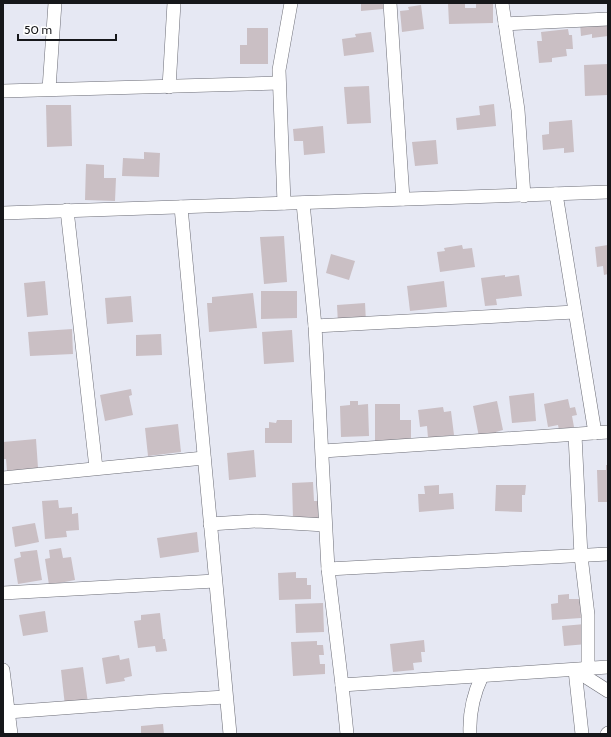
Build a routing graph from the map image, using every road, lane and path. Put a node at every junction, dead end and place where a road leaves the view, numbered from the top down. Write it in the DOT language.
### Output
graph roads {
  1 [pos="55,3"];
  2 [pos="174,3"];
  3 [pos="291,3"];
  4 [pos="390,3"];
  5 [pos="502,3"];
  6 [pos="608,19"];
  7 [pos="505,24"];
  8 [pos="279,84"];
  9 [pos="169,87"];
  10 [pos="50,89"];
  11 [pos="3,90"];
  12 [pos="608,192"];
  13 [pos="556,194"];
  14 [pos="524,196"];
  15 [pos="402,199"];
  16 [pos="284,203"];
  17 [pos="303,203"];
  18 [pos="181,207"];
  19 [pos="66,210"];
  20 [pos="3,213"];
  21 [pos="575,312"];
  22 [pos="315,326"];
  23 [pos="608,432"];
  24 [pos="595,433"];
  25 [pos="575,435"];
  26 [pos="322,451"];
  27 [pos="204,458"];
  28 [pos="96,468"];
  29 [pos="3,478"];
  30 [pos="210,524"];
  31 [pos="325,525"];
  32 [pos="608,554"];
  33 [pos="581,556"];
  34 [pos="328,569"];
  35 [pos="215,581"];
  36 [pos="3,593"];
  37 [pos="608,667"];
  38 [pos="588,669"];
  39 [pos="3,670"];
  40 [pos="574,670"];
  41 [pos="482,676"];
  42 [pos="342,685"];
  43 [pos="608,691"];
  44 [pos="226,697"];
  45 [pos="8,712"];
  46 [pos="11,734"];
  47 [pos="230,734"];
  48 [pos="347,734"];
  49 [pos="470,734"];
  50 [pos="582,734"];
  1 -- 10 [label="street"];
  2 -- 9 [label="street"];
  3 -- 8 [label="street"];
  4 -- 15 [label="street"];
  5 -- 7 [label="street"];
  6 -- 7 [label="street"];
  7 -- 14 [label="street"];
  8 -- 9 [label="street"];
  8 -- 16 [label="street"];
  9 -- 10 [label="street"];
  10 -- 11 [label="street"];
  12 -- 13 [label="street"];
  13 -- 14 [label="street"];
  13 -- 21 [label="street"];
  14 -- 15 [label="street"];
  15 -- 17 [label="street"];
  16 -- 17 [label="street"];
  16 -- 18 [label="street"];
  17 -- 22 [label="street"];
  18 -- 19 [label="street"];
  18 -- 27 [label="street"];
  19 -- 20 [label="street"];
  19 -- 28 [label="street"];
  21 -- 22 [label="street"];
  21 -- 24 [label="street"];
  22 -- 26 [label="street"];
  23 -- 24 [label="street"];
  24 -- 25 [label="street"];
  25 -- 26 [label="street"];
  25 -- 33 [label="street"];
  26 -- 31 [label="street"];
  27 -- 28 [label="street"];
  27 -- 30 [label="street"];
  28 -- 29 [label="street"];
  30 -- 31 [label="street"];
  30 -- 35 [label="street"];
  31 -- 34 [label="street"];
  32 -- 33 [label="street"];
  33 -- 34 [label="street"];
  33 -- 38 [label="street"];
  34 -- 42 [label="street"];
  35 -- 36 [label="street"];
  35 -- 44 [label="street"];
  37 -- 38 [label="street"];
  38 -- 40 [label="street"];
  39 -- 45 [label="street"];
  40 -- 41 [label="street"];
  40 -- 43 [label="street"];
  40 -- 50 [label="street"];
  41 -- 42 [label="street"];
  41 -- 49 [label="street"];
  42 -- 48 [label="street"];
  44 -- 45 [label="street"];
  44 -- 47 [label="street"];
  45 -- 46 [label="street"];
}
